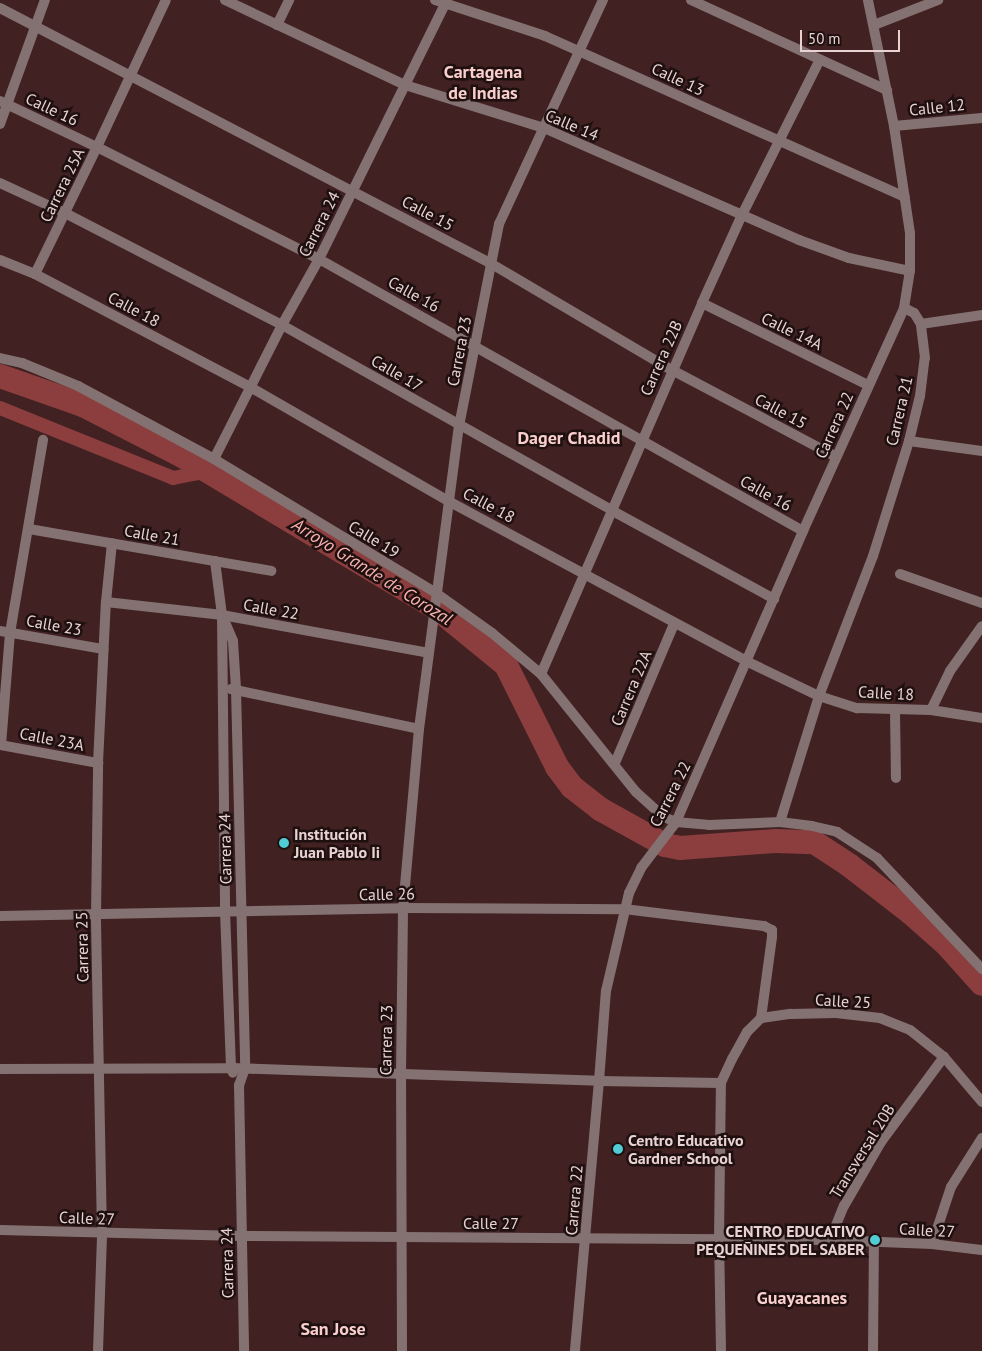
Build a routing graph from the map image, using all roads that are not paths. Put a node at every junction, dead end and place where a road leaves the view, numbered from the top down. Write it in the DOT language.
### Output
graph roads {
  1 [pos="45,0"];
  2 [pos="166,0"];
  3 [pos="225,0"];
  4 [pos="289,0"];
  5 [pos="603,0"];
  6 [pos="691,0"];
  7 [pos="868,0"];
  8 [pos="938,0"];
  9 [pos="442,2"];
  10 [pos="0,8"];
  11 [pos="34,25"];
  12 [pos="277,25"];
  13 [pos="874,25"];
  14 [pos="580,50"];
  15 [pos="820,59"];
  16 [pos="131,74"];
  17 [pos="405,85"];
  18 [pos="887,90"];
  19 [pos="4,103"];
  20 [pos="982,118"];
  21 [pos="0,124"];
  22 [pos="894,126"];
  23 [pos="544,128"];
  24 [pos="778,141"];
  25 [pos="97,147"];
  26 [pos="0,183"];
  27 [pos="354,190"];
  28 [pos="905,196"];
  29 [pos="65,213"];
  30 [pos="742,215"];
  31 [pos="319,259"];
  32 [pos="0,260"];
  33 [pos="490,263"];
  34 [pos="910,271"];
  35 [pos="35,274"];
  36 [pos="702,304"];
  37 [pos="904,308"];
  38 [pos="982,315"];
  39 [pos="282,324"];
  40 [pos="921,324"];
  41 [pos="476,346"];
  42 [pos="0,358"];
  43 [pos="672,370"];
  44 [pos="868,385"];
  45 [pos="250,387"];
  46 [pos="459,426"];
  47 [pos="43,440"];
  48 [pos="641,440"];
  49 [pos="909,441"];
  50 [pos="982,451"];
  51 [pos="836,457"];
  52 [pos="214,460"];
  53 [pos="450,502"];
  54 [pos="611,510"];
  55 [pos="29,529"];
  56 [pos="803,532"];
  57 [pos="112,543"];
  58 [pos="215,561"];
  59 [pos="271,572"];
  60 [pos="583,573"];
  61 [pos="900,574"];
  62 [pos="436,593"];
  63 [pos="774,599"];
  64 [pos="106,602"];
  65 [pos="982,603"];
  66 [pos="222,615"];
  67 [pos="674,624"];
  68 [pos="982,626"];
  69 [pos="5,632"];
  70 [pos="103,649"];
  71 [pos="429,653"];
  72 [pos="748,662"];
  73 [pos="541,674"];
  74 [pos="222,688"];
  75 [pos="236,689"];
  76 [pos="819,696"];
  77 [pos="895,710"];
  78 [pos="931,710"];
  79 [pos="982,718"];
  80 [pos="419,729"];
  81 [pos="1,745"];
  82 [pos="615,763"];
  83 [pos="98,764"];
  84 [pos="896,778"];
  85 [pos="676,822"];
  86 [pos="780,822"];
  87 [pos="403,908"];
  88 [pos="624,909"];
  89 [pos="225,911"];
  90 [pos="241,911"];
  91 [pos="96,915"];
  92 [pos="0,916"];
  93 [pos="982,969"];
  94 [pos="761,1018"];
  95 [pos="944,1057"];
  96 [pos="98,1068"];
  97 [pos="231,1068"];
  98 [pos="245,1068"];
  99 [pos="0,1069"];
  100 [pos="401,1074"];
  101 [pos="599,1081"];
  102 [pos="721,1083"];
  103 [pos="240,1085"];
  104 [pos="982,1102"];
  105 [pos="982,1138"];
  106 [pos="0,1230"];
  107 [pos="102,1234"];
  108 [pos="242,1236"];
  109 [pos="401,1237"];
  110 [pos="586,1239"];
  111 [pos="719,1240"];
  112 [pos="830,1240"];
  113 [pos="874,1242"];
  114 [pos="932,1244"];
  115 [pos="982,1250"];
  116 [pos="98,1351"];
  117 [pos="244,1351"];
  118 [pos="402,1351"];
  119 [pos="575,1351"];
  120 [pos="721,1351"];
  121 [pos="873,1351"];
  1 -- 11 [label="street"];
  2 -- 16 [label="street, Carrera 25A"];
  3 -- 12 [label="street, Calle 14"];
  4 -- 12 [label="street"];
  5 -- 14 [label="street, Carrera 23"];
  6 -- 15 [label="street, Calle 12"];
  7 -- 13 [label="street"];
  8 -- 13 [label="street"];
  9 -- 14 [label="street, Calle 13"];
  9 -- 17 [label="street, Carrera 24"];
  10 -- 11 [label="street, Calle 15"];
  11 -- 16 [label="street, Calle 15"];
  11 -- 19 [label="street"];
  12 -- 17 [label="street, Calle 14"];
  13 -- 18 [label="street"];
  14 -- 23 [label="street, Carrera 23"];
  14 -- 24 [label="street, Calle 13"];
  15 -- 18 [label="street, Calle 12"];
  15 -- 24 [label="street, Carrera 22B"];
  16 -- 25 [label="street, Carrera 25A"];
  16 -- 27 [label="street, Calle 15"];
  17 -- 23 [label="street, Calle 14"];
  17 -- 27 [label="street, Carrera 24"];
  18 -- 22 [label="street"];
  19 -- 21 [label="street"];
  19 -- 25 [label="street, Calle 16"];
  20 -- 22 [label="street, Calle 12"];
  22 -- 28 [label="street"];
  23 -- 30 [label="street, Calle 14"];
  23 -- 33 [label="street, Carrera 23"];
  24 -- 28 [label="street, Calle 13"];
  24 -- 30 [label="street, Carrera 22B"];
  25 -- 29 [label="street, Carrera 25A"];
  25 -- 31 [label="street, Calle 16"];
  26 -- 29 [label="street, Calle 17"];
  27 -- 31 [label="street, Carrera 24"];
  27 -- 33 [label="street, Calle 15"];
  28 -- 34 [label="street"];
  29 -- 35 [label="street, Carrera 25A"];
  29 -- 39 [label="street, Calle 17"];
  30 -- 34 [label="street, Calle 14"];
  30 -- 36 [label="street, Carrera 22B"];
  31 -- 39 [label="street, Carrera 24"];
  31 -- 41 [label="street, Calle 16"];
  32 -- 35 [label="street, Calle 18"];
  33 -- 41 [label="street, Carrera 23"];
  33 -- 43 [label="street, Calle 15"];
  34 -- 37 [label="street"];
  35 -- 45 [label="street, Calle 18"];
  36 -- 43 [label="street, Carrera 22B"];
  36 -- 44 [label="street, Calle 14A"];
  37 -- 40 [label="street"];
  37 -- 44 [label="street, Carrera 22"];
  38 -- 40 [label="street"];
  39 -- 45 [label="street, Carrera 24"];
  39 -- 46 [label="street, Calle 17"];
  40 -- 49 [label="street, Carrera 21"];
  41 -- 46 [label="street, Carrera 23"];
  41 -- 48 [label="street, Calle 16"];
  42 -- 52 [label="street, Calle 19"];
  43 -- 48 [label="street, Carrera 22B"];
  43 -- 51 [label="street, Calle 15"];
  44 -- 51 [label="street, Carrera 22"];
  45 -- 52 [label="street, Carrera 24"];
  45 -- 53 [label="street, Calle 18"];
  46 -- 53 [label="street, Carrera 23"];
  46 -- 54 [label="street, Calle 17"];
  47 -- 55 [label="street"];
  48 -- 54 [label="street, Carrera 22B"];
  48 -- 56 [label="street, Calle 16"];
  49 -- 50 [label="street"];
  49 -- 76 [label="street, Carrera 21"];
  51 -- 56 [label="street, Carrera 22"];
  52 -- 62 [label="street, Calle 19"];
  53 -- 60 [label="street, Calle 18"];
  53 -- 62 [label="street, Carrera 23"];
  54 -- 60 [label="street, Carrera 22B"];
  54 -- 63 [label="street, Calle 17"];
  55 -- 57 [label="street, Calle 21"];
  55 -- 69 [label="street"];
  56 -- 63 [label="street, Carrera 22"];
  57 -- 58 [label="street, Calle 21"];
  57 -- 64 [label="street, Carrera 25"];
  58 -- 59 [label="street, Calle 21"];
  58 -- 66 [label="street, Carrera 24"];
  60 -- 67 [label="street, Calle 18"];
  60 -- 73 [label="street, Carrera 22B"];
  61 -- 65 [label="street"];
  62 -- 71 [label="street, Carrera 23"];
  62 -- 73 [label="street, Calle 19"];
  63 -- 72 [label="street, Carrera 22"];
  64 -- 66 [label="street, Calle 22"];
  64 -- 70 [label="street, Carrera 25"];
  66 -- 71 [label="street, Calle 22"];
  66 -- 74 [label="street, Carrera 24"];
  66 -- 75 [label="street, Carrera 24"];
  67 -- 72 [label="street, Calle 18"];
  67 -- 82 [label="street, Carrera 22A"];
  68 -- 78 [label="street"];
  69 -- 70 [label="street, Calle 23"];
  69 -- 81 [label="street"];
  70 -- 83 [label="street, Carrera 25"];
  71 -- 80 [label="street, Carrera 23"];
  72 -- 76 [label="street, Calle 18"];
  72 -- 85 [label="street, Carrera 22"];
  73 -- 82 [label="street, Calle 19"];
  74 -- 75 [label="street"];
  74 -- 89 [label="street, Carrera 24"];
  75 -- 80 [label="street"];
  75 -- 90 [label="street, Carrera 24"];
  76 -- 77 [label="street, Calle 18"];
  76 -- 86 [label="street, Carrera 21"];
  77 -- 78 [label="street, Calle 18"];
  77 -- 84 [label="street"];
  78 -- 79 [label="street, Calle 18"];
  80 -- 87 [label="street, Carrera 23"];
  81 -- 83 [label="street, Calle 23A"];
  82 -- 85 [label="street, Calle 19"];
  83 -- 91 [label="street, Carrera 25"];
  85 -- 86 [label="street"];
  85 -- 88 [label="street, Carrera 22"];
  86 -- 93 [label="street"];
  87 -- 88 [label="street, Calle 26"];
  87 -- 90 [label="street, Calle 26"];
  87 -- 100 [label="street, Carrera 23"];
  88 -- 94 [label="street, Calle 26"];
  88 -- 101 [label="street, Carrera 22"];
  89 -- 90 [label="street, Calle 26"];
  89 -- 91 [label="street, Calle 26"];
  89 -- 97 [label="street, Carrera 24"];
  90 -- 98 [label="street, Carrera 24"];
  91 -- 92 [label="street, Calle 26"];
  91 -- 96 [label="street, Carrera 25"];
  94 -- 95 [label="street, Calle 25"];
  94 -- 102 [label="street"];
  95 -- 104 [label="street, Calle 25"];
  95 -- 112 [label="street, Transversal 20B"];
  96 -- 97 [label="street"];
  96 -- 99 [label="street"];
  96 -- 107 [label="street, Carrera 25"];
  97 -- 98 [label="street"];
  97 -- 103 [label="street, Carrera 24"];
  98 -- 100 [label="street"];
  98 -- 103 [label="street, Carrera 24"];
  100 -- 101 [label="street"];
  100 -- 109 [label="street, Carrera 23"];
  101 -- 102 [label="street"];
  101 -- 110 [label="street, Carrera 22"];
  102 -- 111 [label="street"];
  103 -- 108 [label="street, Carrera 24"];
  105 -- 114 [label="street"];
  106 -- 107 [label="street, Calle 27"];
  107 -- 108 [label="street, Calle 27"];
  107 -- 116 [label="street, Carrera 25"];
  108 -- 109 [label="street, Calle 27"];
  108 -- 117 [label="street, Carrera 24"];
  109 -- 110 [label="street, Calle 27"];
  109 -- 118 [label="street, Carrera 23"];
  110 -- 111 [label="street, Calle 27"];
  110 -- 119 [label="street, Carrera 22"];
  111 -- 112 [label="street, Calle 27"];
  111 -- 120 [label="street"];
  112 -- 113 [label="street, Calle 27"];
  113 -- 114 [label="street, Calle 27"];
  113 -- 121 [label="street"];
  114 -- 115 [label="street, Calle 27"];
}
